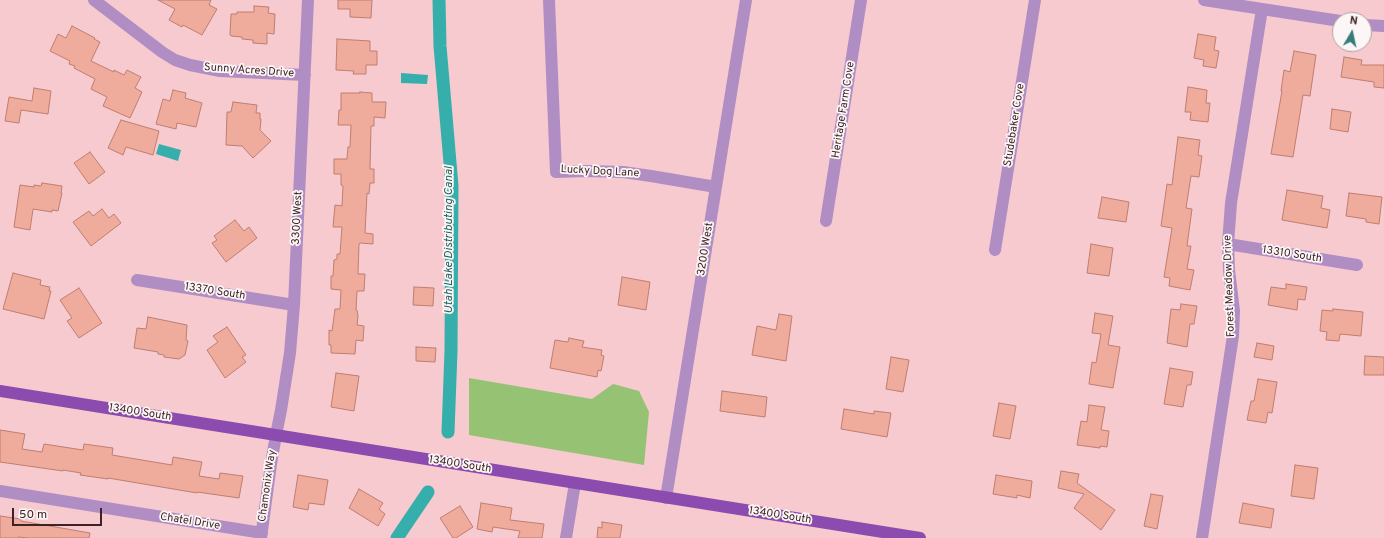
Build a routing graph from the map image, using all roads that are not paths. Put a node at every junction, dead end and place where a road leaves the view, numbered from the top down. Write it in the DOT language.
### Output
graph roads {
  1 [pos="94,0"];
  2 [pos="308,0"];
  3 [pos="549,0"];
  4 [pos="746,0"];
  5 [pos="861,0"];
  6 [pos="1035,0"];
  7 [pos="1204,0"];
  8 [pos="1262,9"];
  9 [pos="1332,20"];
  10 [pos="1372,25"];
  11 [pos="1384,26"];
  12 [pos="305,76"];
  13 [pos="716,187"];
  14 [pos="826,221"];
  15 [pos="1228,244"];
  16 [pos="995,250"];
  17 [pos="1357,265"];
  18 [pos="137,280"];
  19 [pos="294,305"];
  20 [pos="0,392"];
  21 [pos="276,435"];
  22 [pos="574,483"];
  23 [pos="0,491"];
  24 [pos="666,498"];
  25 [pos="262,536"];
  26 [pos="566,538"];
  27 [pos="920,538"];
  28 [pos="1202,538"];
  1 -- 12 [label="street, Sunny Acres Drive"];
  2 -- 12 [label="street, 3300 West"];
  3 -- 13 [label="street, Lucky Dog Lane"];
  4 -- 13 [label="street, 3200 West"];
  5 -- 14 [label="street, Heritage Farm Cove"];
  6 -- 16 [label="street, Studebaker Cove"];
  7 -- 8 [label="street"];
  8 -- 9 [label="street"];
  8 -- 15 [label="street, Forest Meadow Drive"];
  10 -- 11 [label="street"];
  12 -- 19 [label="street, 3300 West"];
  13 -- 24 [label="street, 3200 West"];
  15 -- 17 [label="street, 13310 South"];
  15 -- 28 [label="street, Forest Meadow Drive"];
  18 -- 19 [label="street, 13370 South"];
  19 -- 21 [label="street, 3300 West"];
  20 -- 21 [label="main road, 13400 South"];
  21 -- 22 [label="main road, 13400 South"];
  21 -- 25 [label="street, Chamonix Way"];
  22 -- 24 [label="main road, 13400 South"];
  22 -- 26 [label="street"];
  23 -- 25 [label="street, Chatel Drive"];
  24 -- 27 [label="main road, 13400 South"];
}
